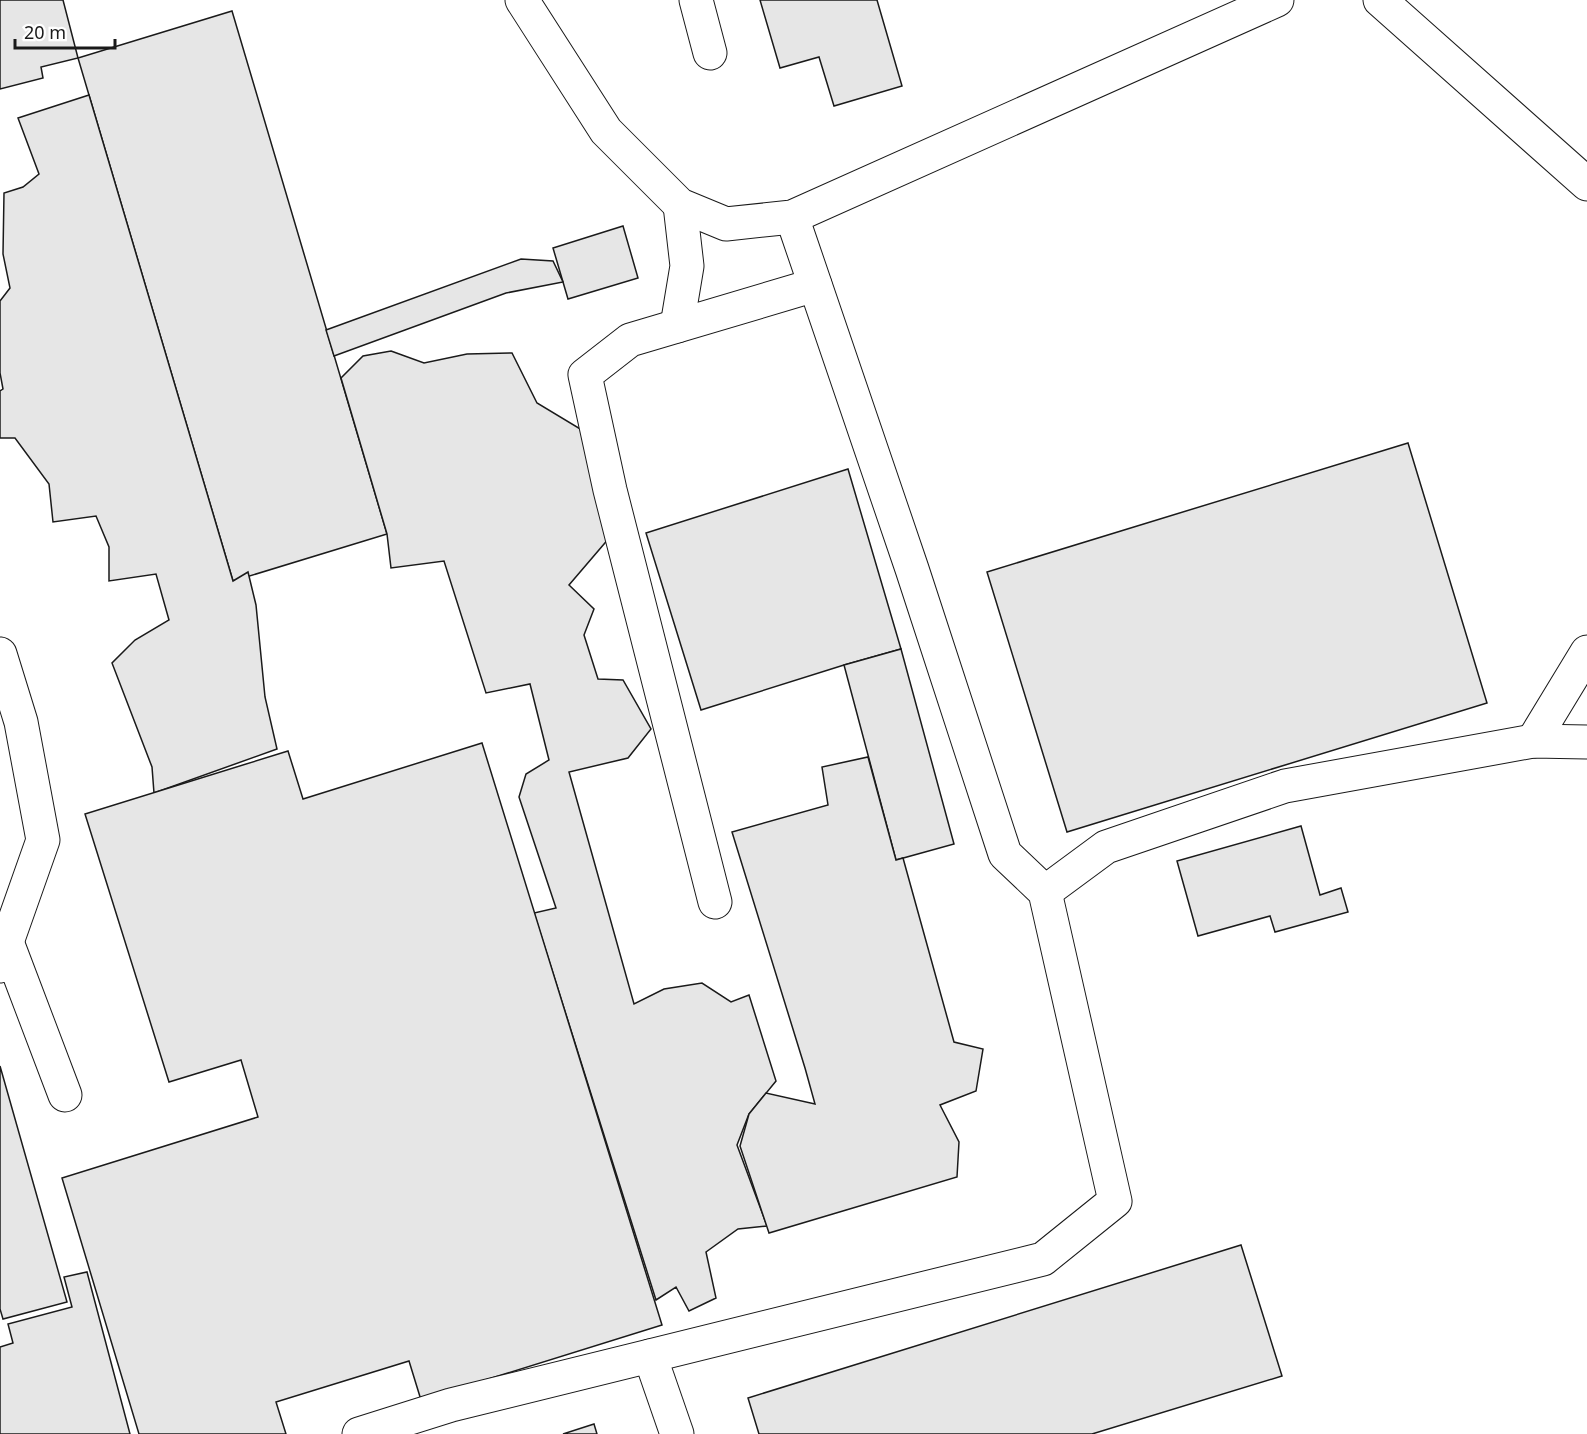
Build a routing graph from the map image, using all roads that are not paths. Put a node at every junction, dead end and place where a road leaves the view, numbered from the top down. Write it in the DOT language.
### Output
graph roads {
  1 [pos="522,0"];
  2 [pos="696,0"];
  3 [pos="1277,0"];
  4 [pos="1380,0"];
  5 [pos="710,54"];
  6 [pos="1587,184"];
  7 [pos="680,205"];
  8 [pos="792,217"];
  9 [pos="815,285"];
  10 [pos="677,326"];
  11 [pos="1587,652"];
  12 [pos="0,654"];
  13 [pos="1533,741"];
  14 [pos="1587,742"];
  15 [pos="1045,892"];
  16 [pos="715,902"];
  17 [pos="4,954"];
  18 [pos="65,1095"];
  19 [pos="651,1356"];
  20 [pos="359,1434"];
  21 [pos="677,1434"];
  1 -- 7 [label="lane"];
  2 -- 5 [label="lane"];
  3 -- 8 [label="lane"];
  4 -- 6 [label="lane"];
  7 -- 8 [label="lane"];
  7 -- 10 [label="lane"];
  8 -- 9 [label="lane"];
  9 -- 10 [label="lane"];
  9 -- 15 [label="lane"];
  10 -- 16 [label="lane"];
  11 -- 13 [label="lane"];
  12 -- 17 [label="lane"];
  13 -- 14 [label="lane"];
  13 -- 15 [label="lane"];
  15 -- 19 [label="lane"];
  17 -- 18 [label="lane"];
  19 -- 20 [label="lane"];
  19 -- 21 [label="lane"];
}
